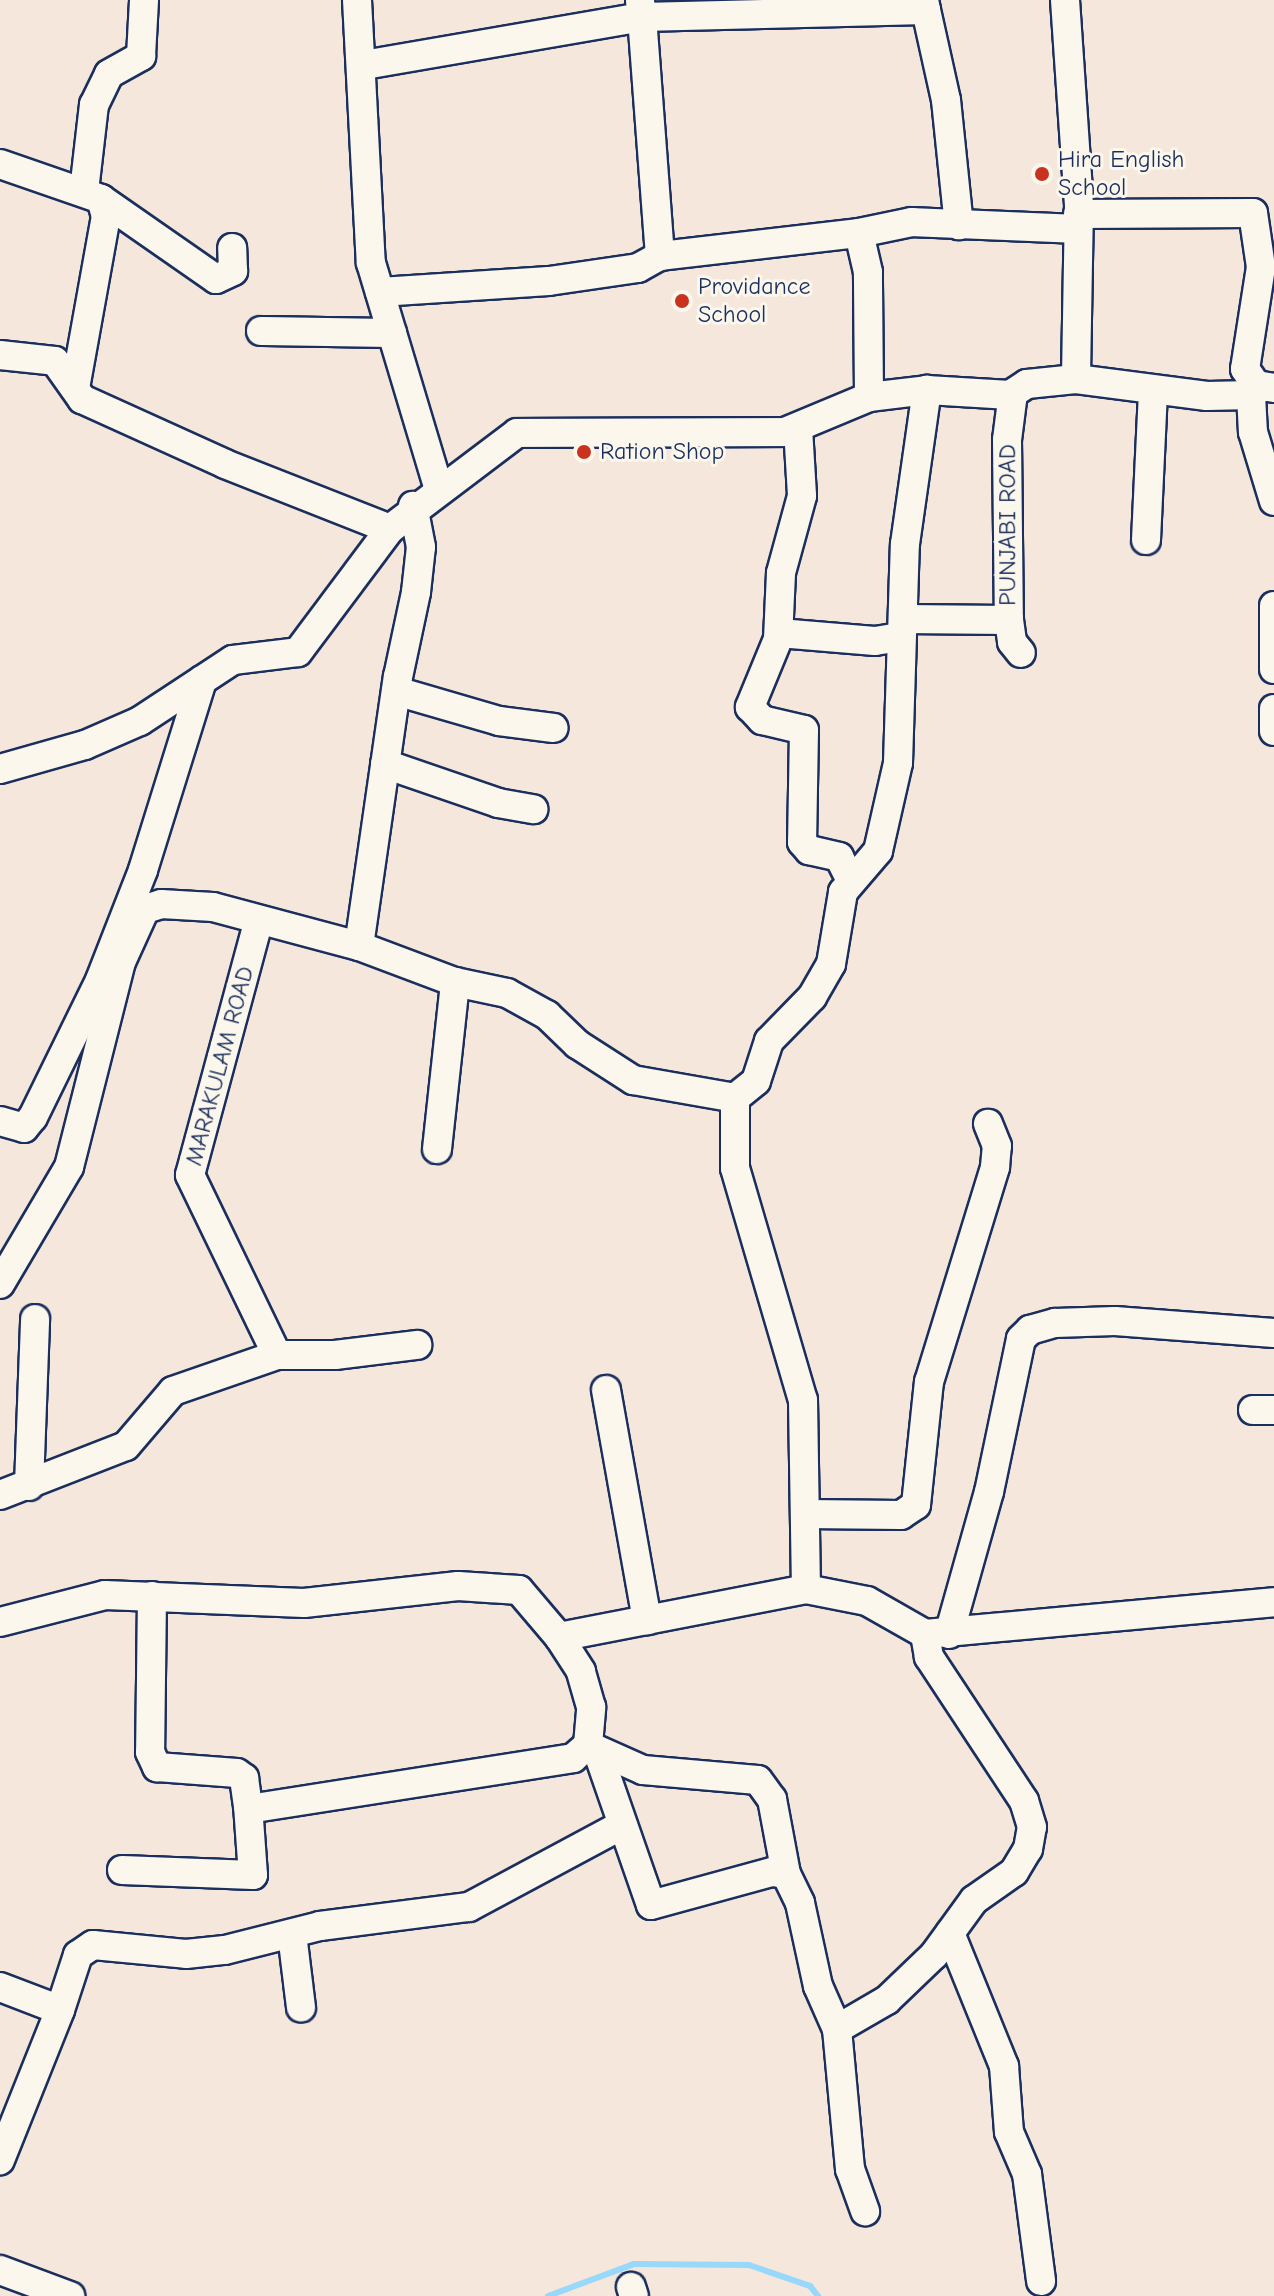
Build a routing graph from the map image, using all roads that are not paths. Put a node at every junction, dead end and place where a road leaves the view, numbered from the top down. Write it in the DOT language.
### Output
graph roads {
  1 [pos="144,0"];
  2 [pos="357,0"];
  3 [pos="1065,0"];
  4 [pos="925,5"];
  5 [pos="641,8"];
  6 [pos="364,65"];
  7 [pos="0,164"];
  8 [pos="92,195"];
  9 [pos="1078,222"];
  10 [pos="959,225"];
  11 [pos="859,233"];
  12 [pos="232,248"];
  13 [pos="660,256"];
  14 [pos="380,292"];
  15 [pos="261,331"];
  16 [pos="392,333"];
  17 [pos="0,355"];
  18 [pos="1076,379"];
  19 [pos="75,388"];
  20 [pos="927,390"];
  21 [pos="1153,391"];
  22 [pos="1261,391"];
  23 [pos="1013,393"];
  24 [pos="869,397"];
  25 [pos="798,428"];
  26 [pos="439,489"];
  27 [pos="1274,501"];
  28 [pos="413,506"];
  29 [pos="390,529"];
  30 [pos="1146,540"];
  31 [pos="1274,606"];
  32 [pos="1009,620"];
  33 [pos="902,628"];
  34 [pos="779,633"];
  35 [pos="1021,653"];
  36 [pos="1274,669"];
  37 [pos="202,680"];
  38 [pos="396,691"];
  39 [pos="1274,709"];
  40 [pos="554,728"];
  41 [pos="1274,731"];
  42 [pos="385,764"];
  43 [pos="0,769"];
  44 [pos="533,809"];
  45 [pos="850,879"];
  46 [pos="259,920"];
  47 [pos="359,946"];
  48 [pos="455,982"];
  49 [pos="735,1098"];
  50 [pos="0,1121"];
  51 [pos="988,1124"];
  52 [pos="437,1149"];
  53 [pos="0,1284"];
  54 [pos="35,1319"];
  55 [pos="1274,1333"];
  56 [pos="417,1345"];
  57 [pos="277,1355"];
  58 [pos="606,1390"];
  59 [pos="29,1486"];
  60 [pos="0,1495"];
  61 [pos="805,1514"];
  62 [pos="806,1589"];
  63 [pos="152,1596"];
  64 [pos="1274,1602"];
  65 [pos="647,1620"];
  66 [pos="0,1622"];
  67 [pos="937,1634"];
  68 [pos="559,1637"];
  69 [pos="592,1748"];
  70 [pos="248,1806"];
  71 [pos="622,1825"];
  72 [pos="122,1870"];
  73 [pos="786,1874"];
  74 [pos="950,1933"];
  75 [pos="292,1934"];
  76 [pos="0,1987"];
  77 [pos="301,2007"];
  78 [pos="60,2010"];
  79 [pos="837,2029"];
  80 [pos="8,2120"];
  81 [pos="0,2160"];
  82 [pos="865,2211"];
  83 [pos="0,2270"];
  84 [pos="1041,2281"];
  85 [pos="70,2296"];
  1 -- 8 [label="street"];
  2 -- 6 [label="street"];
  3 -- 9 [label="street"];
  4 -- 5 [label="street"];
  4 -- 10 [label="street"];
  5 -- 6 [label="street"];
  5 -- 13 [label="street"];
  6 -- 14 [label="street"];
  7 -- 8 [label="street"];
  8 -- 12 [label="street"];
  8 -- 19 [label="street"];
  9 -- 10 [label="street"];
  9 -- 18 [label="street"];
  9 -- 22 [label="street"];
  10 -- 11 [label="street"];
  11 -- 13 [label="street"];
  11 -- 24 [label="street"];
  13 -- 14 [label="street"];
  14 -- 16 [label="street"];
  15 -- 16 [label="street"];
  16 -- 26 [label="street"];
  17 -- 19 [label="street"];
  18 -- 21 [label="street"];
  18 -- 23 [label="street"];
  19 -- 29 [label="street"];
  20 -- 23 [label="street"];
  20 -- 24 [label="street"];
  20 -- 33 [label="street"];
  21 -- 22 [label="street"];
  21 -- 30 [label="street"];
  22 -- 27 [label="street"];
  23 -- 32 [label="street, PUNJABI ROAD"];
  24 -- 25 [label="street"];
  25 -- 26 [label="street"];
  25 -- 34 [label="street"];
  26 -- 28 [label="street"];
  28 -- 29 [label="street"];
  28 -- 38 [label="street"];
  29 -- 37 [label="street"];
  31 -- 36 [label="street"];
  32 -- 33 [label="street"];
  32 -- 35 [label="street, PUNJABI ROAD"];
  33 -- 34 [label="street"];
  33 -- 45 [label="street"];
  34 -- 45 [label="street"];
  37 -- 43 [label="street"];
  37 -- 50 [label="street"];
  38 -- 40 [label="street"];
  38 -- 42 [label="street"];
  39 -- 41 [label="street"];
  42 -- 44 [label="street"];
  42 -- 47 [label="street"];
  45 -- 49 [label="street"];
  46 -- 47 [label="street"];
  46 -- 53 [label="street"];
  46 -- 57 [label="street, MARAKULAM ROAD"];
  47 -- 48 [label="street"];
  48 -- 49 [label="street"];
  48 -- 52 [label="street"];
  49 -- 61 [label="street"];
  51 -- 61 [label="street"];
  54 -- 59 [label="street"];
  55 -- 67 [label="street"];
  56 -- 57 [label="street"];
  57 -- 59 [label="street"];
  58 -- 65 [label="street"];
  59 -- 60 [label="street"];
  61 -- 62 [label="street"];
  62 -- 65 [label="street"];
  62 -- 67 [label="street"];
  63 -- 66 [label="street"];
  63 -- 68 [label="street"];
  63 -- 70 [label="street"];
  64 -- 67 [label="street"];
  65 -- 68 [label="street"];
  67 -- 74 [label="street"];
  68 -- 69 [label="street"];
  69 -- 70 [label="street"];
  69 -- 71 [label="street"];
  69 -- 73 [label="street"];
  70 -- 72 [label="street"];
  71 -- 73 [label="street"];
  71 -- 75 [label="street"];
  73 -- 79 [label="street"];
  74 -- 79 [label="street"];
  74 -- 84 [label="street"];
  75 -- 77 [label="street"];
  75 -- 78 [label="street"];
  76 -- 78 [label="street"];
  78 -- 80 [label="street"];
  79 -- 82 [label="street"];
  80 -- 81 [label="street"];
  83 -- 85 [label="street"];
}
